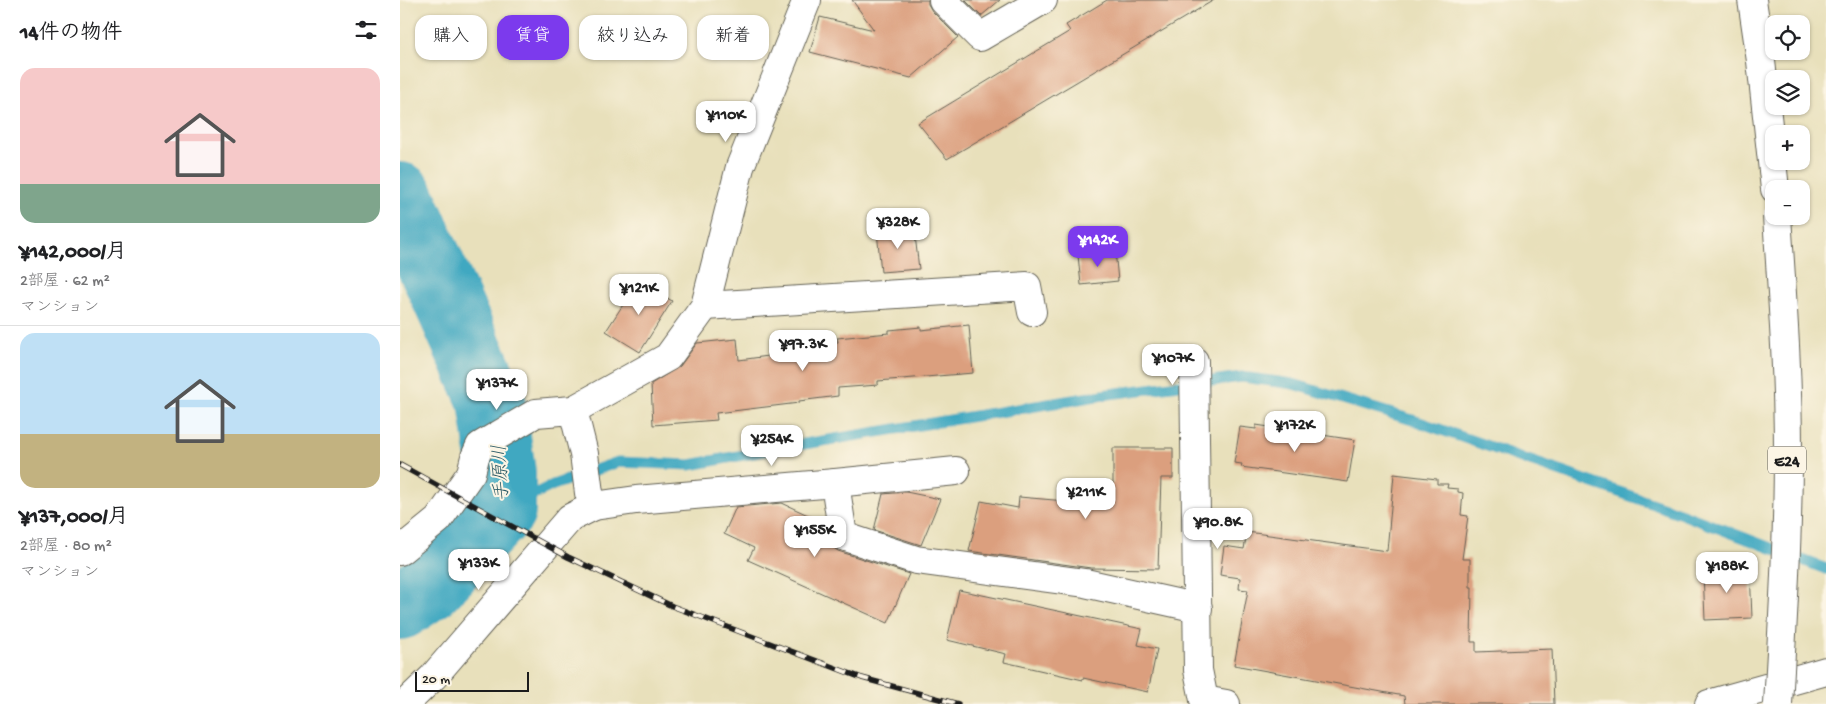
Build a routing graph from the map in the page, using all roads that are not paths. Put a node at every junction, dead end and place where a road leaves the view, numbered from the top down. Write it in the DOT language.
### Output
graph roads {
  1 [pos="806,0"];
  2 [pos="943,0"];
  3 [pos="1043,0"];
  4 [pos="1752,0"];
  5 [pos="1775,180"];
  6 [pos="1778,225"];
  7 [pos="705,306"];
  8 [pos="1032,312"];
  9 [pos="1194,360"];
  10 [pos="574,410"];
  11 [pos="956,471"];
  12 [pos="835,483"];
  13 [pos="592,500"];
  14 [pos="400,551"];
  15 [pos="1198,608"];
  16 [pos="1826,671"];
  17 [pos="405,704"];
  18 [pos="1226,704"];
  19 [pos="1709,704"];
  20 [pos="1778,704"];
  1 -- 7 [label="main road"];
  2 -- 3 [label="main road"];
  4 -- 5 [label="main road"];
  6 -- 20 [label="main road, E24, bridge"];
  7 -- 8 [label="main road"];
  7 -- 10 [label="main road"];
  9 -- 15 [label="main road"];
  10 -- 13 [label="main road"];
  10 -- 14 [label="main road"];
  11 -- 12 [label="main road"];
  12 -- 13 [label="main road"];
  12 -- 15 [label="main road"];
  13 -- 17 [label="main road"];
  15 -- 18 [label="main road"];
  16 -- 19 [label="main road"];
}
